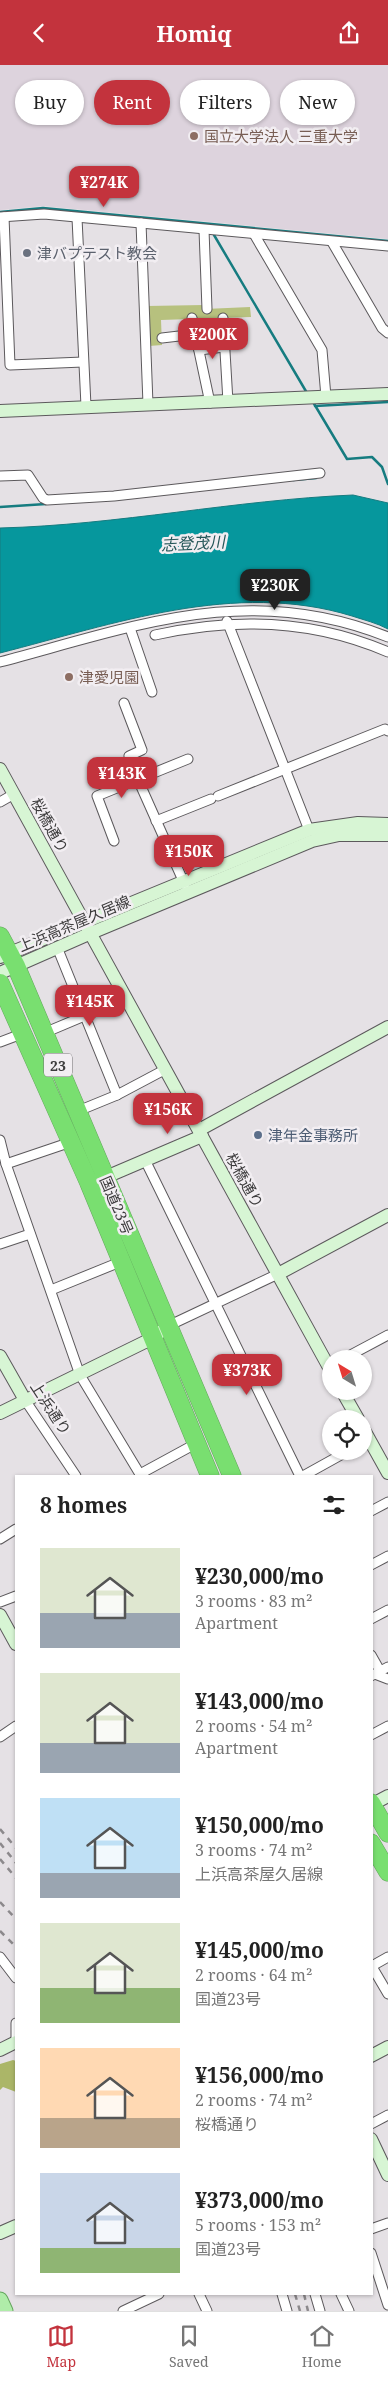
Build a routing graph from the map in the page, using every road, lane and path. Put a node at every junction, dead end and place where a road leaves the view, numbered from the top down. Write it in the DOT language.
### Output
graph roads {
  1 [pos="2,217"];
  2 [pos="77,218"];
  3 [pos="141,223"];
  4 [pos="204,230"];
  5 [pos="254,235"];
  6 [pos="332,241"];
  7 [pos="388,246"];
  8 [pos="207,309"];
  9 [pos="192,318"];
  10 [pos="223,318"];
  11 [pos="388,333"];
  12 [pos="196,335"];
  13 [pos="162,338"];
  14 [pos="224,347"];
  15 [pos="199,350"];
  16 [pos="83,362"];
  17 [pos="388,394"];
  18 [pos="315,398"];
  19 [pos="228,402"];
  20 [pos="210,403"];
  21 [pos="148,404"];
  22 [pos="86,406"];
  23 [pos="0,411"];
  24 [pos="320,473"];
  25 [pos="0,476"];
  26 [pos="223,612"];
  27 [pos="228,625"];
  28 [pos="130,628"];
  29 [pos="155,635"];
  30 [pos="388,637"];
  31 [pos="388,652"];
  32 [pos="0,662"];
  33 [pos="152,692"];
  34 [pos="124,703"];
  35 [pos="388,731"];
  36 [pos="188,759"];
  37 [pos="0,769"];
  38 [pos="285,769"];
  39 [pos="138,779"];
  40 [pos="14,794"];
  41 [pos="0,802"];
  42 [pos="156,821"];
  43 [pos="388,824"];
  44 [pos="309,830"];
  45 [pos="388,835"];
  46 [pos="114,841"];
  47 [pos="186,887"];
  48 [pos="88,927"];
  49 [pos="0,936"];
  50 [pos="57,947"];
  51 [pos="6,962"];
  52 [pos="0,983"];
  53 [pos="127,998"];
  54 [pos="86,1016"];
  55 [pos="388,1027"];
  56 [pos="24,1033"];
  57 [pos="44,1033"];
  58 [pos="0,1042"];
  59 [pos="166,1069"];
  60 [pos="117,1095"];
  61 [pos="78,1111"];
  62 [pos="201,1133"];
  63 [pos="0,1140"];
  64 [pos="71,1142"];
  65 [pos="145,1161"];
  66 [pos="6,1165"];
  67 [pos="97,1180"];
  68 [pos="388,1215"];
  69 [pos="30,1234"];
  70 [pos="0,1244"];
  71 [pos="120,1262"];
  72 [pos="278,1274"];
  73 [pos="50,1290"];
  74 [pos="216,1305"];
  75 [pos="168,1326"];
  76 [pos="388,1335"];
  77 [pos="153,1338"];
  78 [pos="360,1350"];
  79 [pos="322,1354"];
  80 [pos="0,1356"];
  81 [pos="80,1375"];
  82 [pos="25,1400"];
  83 [pos="0,1413"];
  84 [pos="197,1443"];
  85 [pos="372,1447"];
  86 [pos="331,1460"];
  87 [pos="388,1473"];
  88 [pos="75,1475"];
  89 [pos="140,1475"];
  90 [pos="210,1475"];
  91 [pos="232,1475"];
  92 [pos="301,1475"];
  93 [pos="304,1475"];
  94 [pos="388,1502"];
  95 [pos="373,1510"];
  96 [pos="15,1530"];
  97 [pos="0,1539"];
  98 [pos="388,1557"];
  99 [pos="373,1564"];
  100 [pos="15,1596"];
  101 [pos="0,1602"];
  102 [pos="388,1610"];
  103 [pos="0,1615"];
  104 [pos="373,1618"];
  105 [pos="15,1642"];
  106 [pos="373,1660"];
  107 [pos="378,1672"];
  108 [pos="388,1679"];
  109 [pos="388,1725"];
  110 [pos="15,1727"];
  111 [pos="373,1734"];
  112 [pos="0,1737"];
  113 [pos="388,1796"];
  114 [pos="373,1804"];
  115 [pos="373,1808"];
  116 [pos="388,1833"];
  117 [pos="373,1846"];
  118 [pos="388,1872"];
  119 [pos="0,1957"];
  120 [pos="388,1957"];
  121 [pos="373,1967"];
  122 [pos="373,1970"];
  123 [pos="15,1977"];
  124 [pos="388,1994"];
  125 [pos="15,2042"];
  126 [pos="388,2047"];
  127 [pos="0,2050"];
  128 [pos="373,2055"];
  129 [pos="388,2115"];
  130 [pos="373,2123"];
  131 [pos="373,2143"];
  132 [pos="388,2175"];
  133 [pos="388,2223"];
  134 [pos="15,2226"];
  135 [pos="373,2228"];
  136 [pos="0,2233"];
  137 [pos="373,2259"];
  138 [pos="157,2295"];
  139 [pos="199,2295"];
  140 [pos="282,2295"];
  141 [pos="315,2295"];
  142 [pos="341,2295"];
  143 [pos="0,2299"];
  144 [pos="388,2305"];
  145 [pos="6,2311"];
  146 [pos="123,2311"];
  147 [pos="207,2311"];
  148 [pos="287,2311"];
  149 [pos="320,2311"];
  150 [pos="349,2311"];
  1 -- 2 [label="street"];
  1 -- 16 [label="street"];
  2 -- 3 [label="street"];
  2 -- 16 [label="street"];
  3 -- 4 [label="street"];
  3 -- 21 [label="street"];
  4 -- 5 [label="street"];
  4 -- 8 [label="street"];
  5 -- 6 [label="street"];
  5 -- 18 [label="street"];
  6 -- 7 [label="street"];
  6 -- 11 [label="street"];
  9 -- 12 [label="street"];
  10 -- 14 [label="street"];
  12 -- 13 [label="street"];
  12 -- 15 [label="street"];
  14 -- 15 [label="street"];
  14 -- 19 [label="street"];
  15 -- 20 [label="street"];
  16 -- 22 [label="street"];
  17 -- 18 [label="street"];
  18 -- 19 [label="street"];
  19 -- 20 [label="street"];
  20 -- 21 [label="street"];
  21 -- 22 [label="street"];
  22 -- 23 [label="street"];
  24 -- 25 [label="street"];
  26 -- 27 [label="street"];
  26 -- 28 [label="street"];
  26 -- 30 [label="street"];
  27 -- 29 [label="street"];
  27 -- 31 [label="street"];
  27 -- 38 [label="street"];
  28 -- 32 [label="street"];
  28 -- 33 [label="street"];
  34 -- 39 [label="street"];
  35 -- 38 [label="street"];
  36 -- 39 [label="street"];
  37 -- 40 [label="street, 桜橋通り"];
  38 -- 42 [label="street"];
  38 -- 44 [label="street"];
  39 -- 42 [label="street"];
  39 -- 46 [label="street"];
  40 -- 41 [label="street"];
  40 -- 48 [label="street, 桜橋通り"];
  42 -- 47 [label="street"];
  43 -- 44 [label="street, 上浜高茶屋久居線"];
  44 -- 47 [label="street, 上浜高茶屋久居線"];
  45 -- 47 [label="street, 上浜高茶屋久居線"];
  47 -- 48 [label="street, 上浜高茶屋久居線"];
  48 -- 50 [label="street, 上浜高茶屋久居線"];
  48 -- 51 [label="street, 上浜高茶屋久居線"];
  48 -- 53 [label="street, 桜橋通り"];
  49 -- 51 [label="highway, 国道23号 / 23"];
  50 -- 51 [label="street, 上浜高茶屋久居線"];
  50 -- 54 [label="street"];
  51 -- 57 [label="highway, 国道23号 / 23"];
  52 -- 56 [label="highway, 国道23号 / 23"];
  53 -- 54 [label="street"];
  53 -- 59 [label="street, 桜橋通り"];
  54 -- 57 [label="street"];
  54 -- 60 [label="street"];
  55 -- 62 [label="street"];
  56 -- 58 [label="street"];
  56 -- 64 [label="highway, 国道23号 / 23"];
  57 -- 61 [label="highway, 国道23号 / 23"];
  59 -- 60 [label="street"];
  59 -- 62 [label="street, 桜橋通り"];
  60 -- 61 [label="street"];
  61 -- 67 [label="highway, 国道23号 / 23"];
  62 -- 65 [label="street"];
  62 -- 72 [label="street, 桜橋通り"];
  63 -- 66 [label="street"];
  64 -- 66 [label="street"];
  64 -- 67 [label="highway, 国道23号 / 23"];
  65 -- 67 [label="street"];
  65 -- 74 [label="street"];
  66 -- 69 [label="street"];
  67 -- 71 [label="highway, 国道23号 / 23"];
  67 -- 75 [label="highway, 国道23号 / 23"];
  68 -- 72 [label="street"];
  69 -- 70 [label="street"];
  69 -- 73 [label="street"];
  71 -- 73 [label="street"];
  71 -- 77 [label="highway, 国道23号 / 23"];
  72 -- 74 [label="street"];
  72 -- 79 [label="street, 桜橋通り"];
  73 -- 81 [label="street"];
  74 -- 75 [label="street"];
  74 -- 92 [label="street"];
  75 -- 77 [label="street"];
  75 -- 91 [label="highway, 国道23号 / 23"];
  76 -- 78 [label="street"];
  77 -- 81 [label="street"];
  77 -- 84 [label="highway, 国道23号 / 23"];
  80 -- 82 [label="street, 上浜通り"];
  81 -- 82 [label="street"];
  81 -- 89 [label="street"];
  82 -- 83 [label="street"];
  82 -- 88 [label="street, 上浜通り"];
  84 -- 89 [label="street"];
  84 -- 90 [label="highway, 国道23号 / 23"];
  85 -- 87 [label="street"];
  86 -- 93 [label="street"];
  94 -- 95 [label="street"];
  96 -- 97 [label="street"];
  98 -- 99 [label="street"];
  100 -- 101 [label="street"];
  102 -- 104 [label="street"];
  103 -- 105 [label="street"];
  106 -- 107 [label="street"];
  107 -- 108 [label="street"];
  109 -- 111 [label="street"];
  110 -- 112 [label="street"];
  113 -- 114 [label="street"];
  115 -- 116 [label="highway"];
  117 -- 118 [label="highway"];
  119 -- 123 [label="street"];
  120 -- 121 [label="street"];
  122 -- 124 [label="street"];
  125 -- 127 [label="street"];
  126 -- 128 [label="street"];
  129 -- 130 [label="street"];
  131 -- 132 [label="street"];
  133 -- 135 [label="street"];
  134 -- 136 [label="street"];
  137 -- 144 [label="street"];
  138 -- 146 [label="street"];
  139 -- 147 [label="street"];
  140 -- 148 [label="street"];
  141 -- 149 [label="street"];
  142 -- 150 [label="street"];
  143 -- 145 [label="main road"];
}
